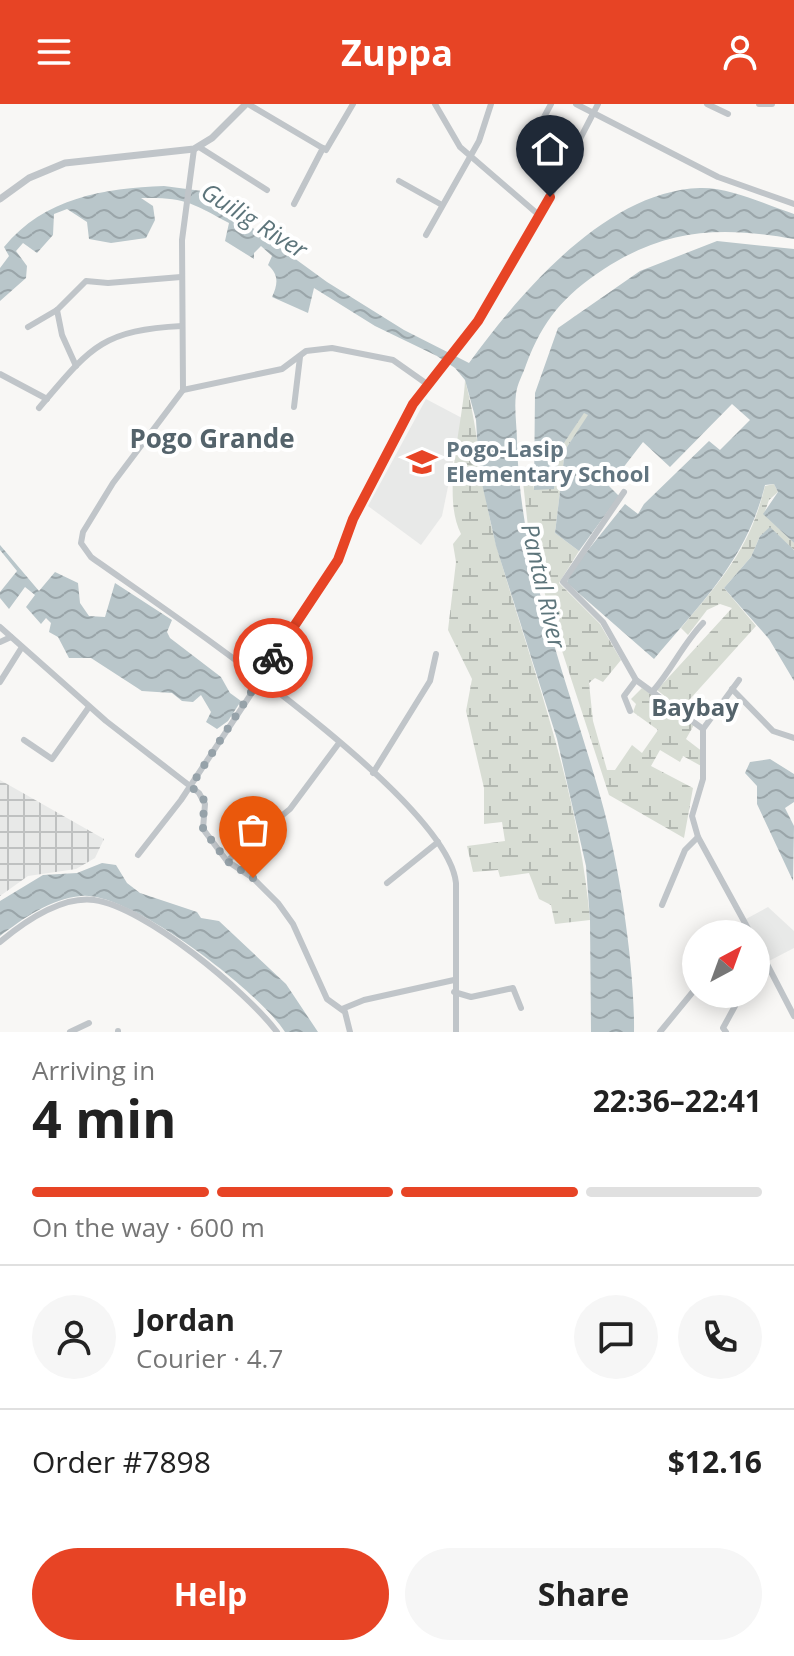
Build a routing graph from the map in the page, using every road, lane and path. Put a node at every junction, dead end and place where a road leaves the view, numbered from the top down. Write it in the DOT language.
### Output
graph roads {
  1 [pos="247,104"];
  2 [pos="353,104"];
  3 [pos="435,104"];
  4 [pos="491,104"];
  5 [pos="551,104"];
  6 [pos="576,104"];
  7 [pos="598,104"];
  8 [pos="707,104"];
  9 [pos="759,104"];
  10 [pos="772,104"];
  11 [pos="593,113"];
  12 [pos="728,114"];
  13 [pos="197,148"];
  14 [pos="323,148"];
  15 [pos="470,156"];
  16 [pos="522,158"];
  17 [pos="399,181"];
  18 [pos="267,190"];
  19 [pos="0,199"];
  20 [pos="294,204"];
  21 [pos="794,204"];
  22 [pos="442,205"];
  23 [pos="540,216"];
  24 [pos="426,235"];
  25 [pos="181,277"];
  26 [pos="57,310"];
  27 [pos="182,326"];
  28 [pos="28,327"];
  29 [pos="300,357"];
  30 [pos="76,366"];
  31 [pos="0,374"];
  32 [pos="427,384"];
  33 [pos="183,390"];
  34 [pos="47,399"];
  35 [pos="294,407"];
  36 [pos="39,408"];
  37 [pos="624,492"];
  38 [pos="703,623"];
  39 [pos="0,627"];
  40 [pos="11,637"];
  41 [pos="0,642"];
  42 [pos="22,647"];
  43 [pos="436,654"];
  44 [pos="259,677"];
  45 [pos="636,680"];
  46 [pos="739,680"];
  47 [pos="0,682"];
  48 [pos="732,689"];
  49 [pos="653,691"];
  50 [pos="89,707"];
  51 [pos="630,711"];
  52 [pos="703,729"];
  53 [pos="794,738"];
  54 [pos="24,740"];
  55 [pos="339,743"];
  56 [pos="373,773"];
  57 [pos="191,786"];
  58 [pos="698,837"];
  59 [pos="438,842"];
  60 [pos="138,855"];
  61 [pos="227,861"];
  62 [pos="387,883"];
  63 [pos="662,905"];
  64 [pos="743,920"];
  65 [pos="0,942"];
  66 [pos="770,975"];
  67 [pos="454,980"];
  68 [pos="454,992"];
  69 [pos="682,1005"];
  70 [pos="521,1008"];
  71 [pos="734,1008"];
  72 [pos="342,1009"];
  73 [pos="794,1016"];
  74 [pos="89,1023"];
  75 [pos="70,1032"];
  76 [pos="277,1032"];
  77 [pos="350,1032"];
  78 [pos="456,1032"];
  79 [pos="660,1032"];
  80 [pos="726,1032"];
  1 -- 13 [label="street"];
  1 -- 14 [label="street"];
  2 -- 14 [label="street"];
  3 -- 15 [label="street"];
  4 -- 15 [label="street"];
  5 -- 16 [label="street"];
  6 -- 11 [label="street"];
  7 -- 11 [label="street"];
  8 -- 12 [label="street"];
  9 -- 10 [label="street"];
  11 -- 21 [label="street"];
  11 -- 23 [label="street"];
  13 -- 18 [label="street"];
  13 -- 19 [label="street"];
  13 -- 25 [label="street"];
  14 -- 20 [label="street"];
  15 -- 22 [label="street"];
  15 -- 23 [label="street"];
  17 -- 22 [label="street"];
  22 -- 24 [label="street"];
  23 -- 32 [label="street"];
  25 -- 26 [label="street"];
  25 -- 27 [label="street"];
  26 -- 28 [label="street"];
  26 -- 30 [label="street"];
  27 -- 30 [label="street"];
  27 -- 33 [label="street"];
  29 -- 32 [label="street"];
  29 -- 33 [label="street"];
  29 -- 35 [label="street"];
  30 -- 34 [label="street"];
  31 -- 34 [label="street"];
  32 -- 44 [label="street"];
  33 -- 44 [label="street"];
  34 -- 36 [label="street"];
  37 -- 45 [label="street"];
  38 -- 49 [label="street"];
  39 -- 40 [label="street"];
  40 -- 41 [label="street"];
  40 -- 42 [label="street"];
  42 -- 47 [label="street"];
  42 -- 50 [label="street"];
  43 -- 56 [label="street"];
  44 -- 55 [label="street"];
  44 -- 57 [label="street"];
  45 -- 49 [label="street"];
  45 -- 51 [label="street"];
  46 -- 48 [label="street"];
  48 -- 52 [label="street"];
  48 -- 53 [label="street"];
  49 -- 52 [label="street"];
  50 -- 54 [label="street"];
  50 -- 57 [label="street"];
  52 -- 58 [label="street"];
  55 -- 56 [label="street"];
  55 -- 61 [label="street"];
  56 -- 59 [label="street"];
  57 -- 60 [label="street"];
  57 -- 61 [label="street"];
  58 -- 63 [label="street"];
  58 -- 64 [label="street"];
  59 -- 62 [label="street"];
  59 -- 67 [label="street"];
  61 -- 72 [label="street"];
  65 -- 76 [label="street"];
  66 -- 73 [label="street"];
  67 -- 68 [label="street"];
  67 -- 72 [label="street"];
  68 -- 70 [label="street"];
  68 -- 78 [label="street"];
  69 -- 79 [label="street"];
  71 -- 80 [label="street"];
  72 -- 77 [label="street"];
  74 -- 75 [label="street"];
}
